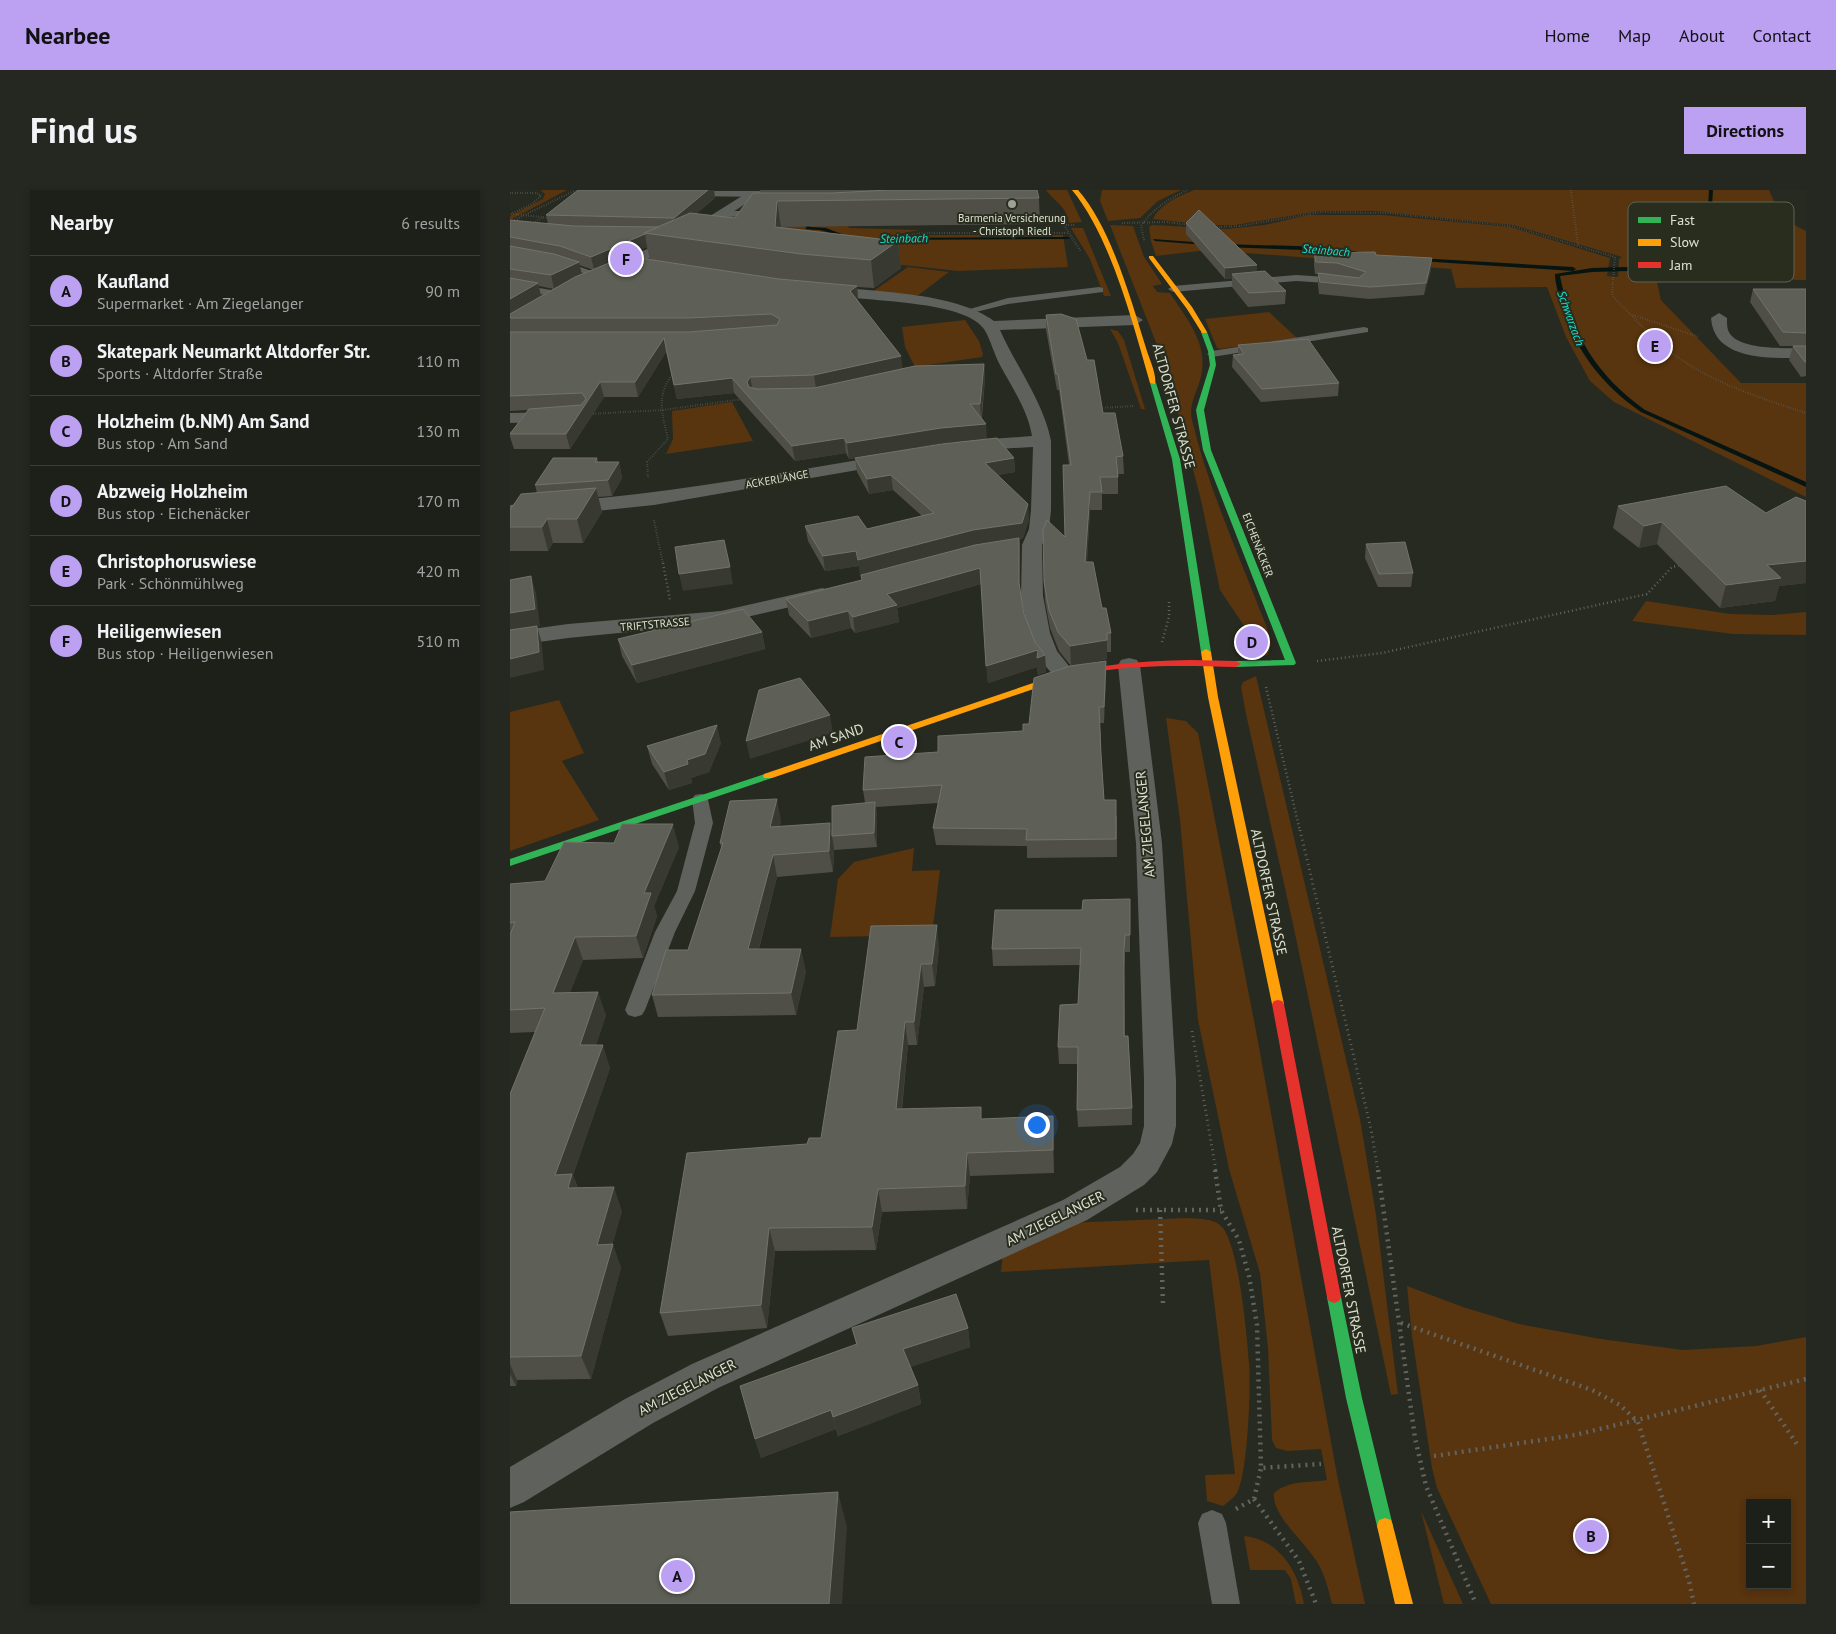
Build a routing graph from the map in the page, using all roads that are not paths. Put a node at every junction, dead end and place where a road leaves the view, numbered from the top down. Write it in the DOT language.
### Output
graph roads {
  1 [pos="1083,192"];
  2 [pos="678,193"];
  3 [pos="778,194"];
  4 [pos="750,195"];
  5 [pos="723,214"];
  6 [pos="770,214"];
  7 [pos="672,234"];
  8 [pos="691,235"];
  9 [pos="510,253"];
  10 [pos="1151,257"];
  11 [pos="629,262"];
  12 [pos="658,267"];
  13 [pos="598,275"];
  14 [pos="1353,284"];
  15 [pos="510,286"];
  16 [pos="800,288"];
  17 [pos="1174,288"];
  18 [pos="1099,290"];
  19 [pos="557,294"];
  20 [pos="540,304"];
  21 [pos="968,311"];
  22 [pos="1133,316"];
  23 [pos="1719,318"];
  24 [pos="990,326"];
  25 [pos="1364,330"];
  26 [pos="1806,353"];
  27 [pos="1212,354"];
  28 [pos="1006,362"];
  29 [pos="986,364"];
  30 [pos="578,414"];
  31 [pos="510,418"];
  32 [pos="1042,441"];
  33 [pos="946,449"];
  34 [pos="908,456"];
  35 [pos="510,511"];
  36 [pos="844,588"];
  37 [pos="510,639"];
  38 [pos="1143,665"];
  39 [pos="1207,665"];
  40 [pos="1065,675"];
  41 [pos="701,798"];
  42 [pos="510,862"];
  43 [pos="635,1010"];
  44 [pos="510,1489"];
  45 [pos="1212,1523"];
  46 [pos="1226,1604"];
  47 [pos="1404,1604"];
  1 -- 22 [label="main road, ALTDORFER STRASSE"];
  2 -- 4 [label="lane"];
  3 -- 4 [label="lane"];
  4 -- 5 [label="street"];
  5 -- 6 [label="lane"];
  5 -- 8 [label="street"];
  7 -- 8 [label="lane"];
  8 -- 11 [label="street"];
  9 -- 13 [label="lane"];
  10 -- 17 [label="main road, EICHENÄCKER"];
  11 -- 12 [label="street"];
  11 -- 13 [label="street"];
  13 -- 19 [label="street"];
  14 -- 17 [label="lane"];
  15 -- 19 [label="lane"];
  16 -- 21 [label="street"];
  17 -- 27 [label="main road, EICHENÄCKER"];
  18 -- 21 [label="lane"];
  19 -- 20 [label="street"];
  21 -- 24 [label="street"];
  22 -- 24 [label="street"];
  22 -- 39 [label="main road, ALTDORFER STRASSE"];
  23 -- 26 [label="street"];
  24 -- 28 [label="street"];
  25 -- 27 [label="lane"];
  27 -- 39 [label="main road, EICHENÄCKER"];
  28 -- 29 [label="street"];
  28 -- 32 [label="street"];
  30 -- 31 [label="street"];
  32 -- 33 [label="street"];
  32 -- 40 [label="street"];
  34 -- 35 [label="street, ACKERLÄNGE"];
  36 -- 37 [label="street, TRIFTSTRASSE"];
  38 -- 39 [label="main road, AM SAND"];
  38 -- 40 [label="main road, AM SAND"];
  38 -- 44 [label="street, AM ZIEGELANGER"];
  39 -- 47 [label="main road, ALTDORFER STRASSE"];
  40 -- 41 [label="main road, AM SAND"];
  41 -- 42 [label="main road, AM SAND"];
  41 -- 43 [label="lane"];
  45 -- 46 [label="lane"];
}
